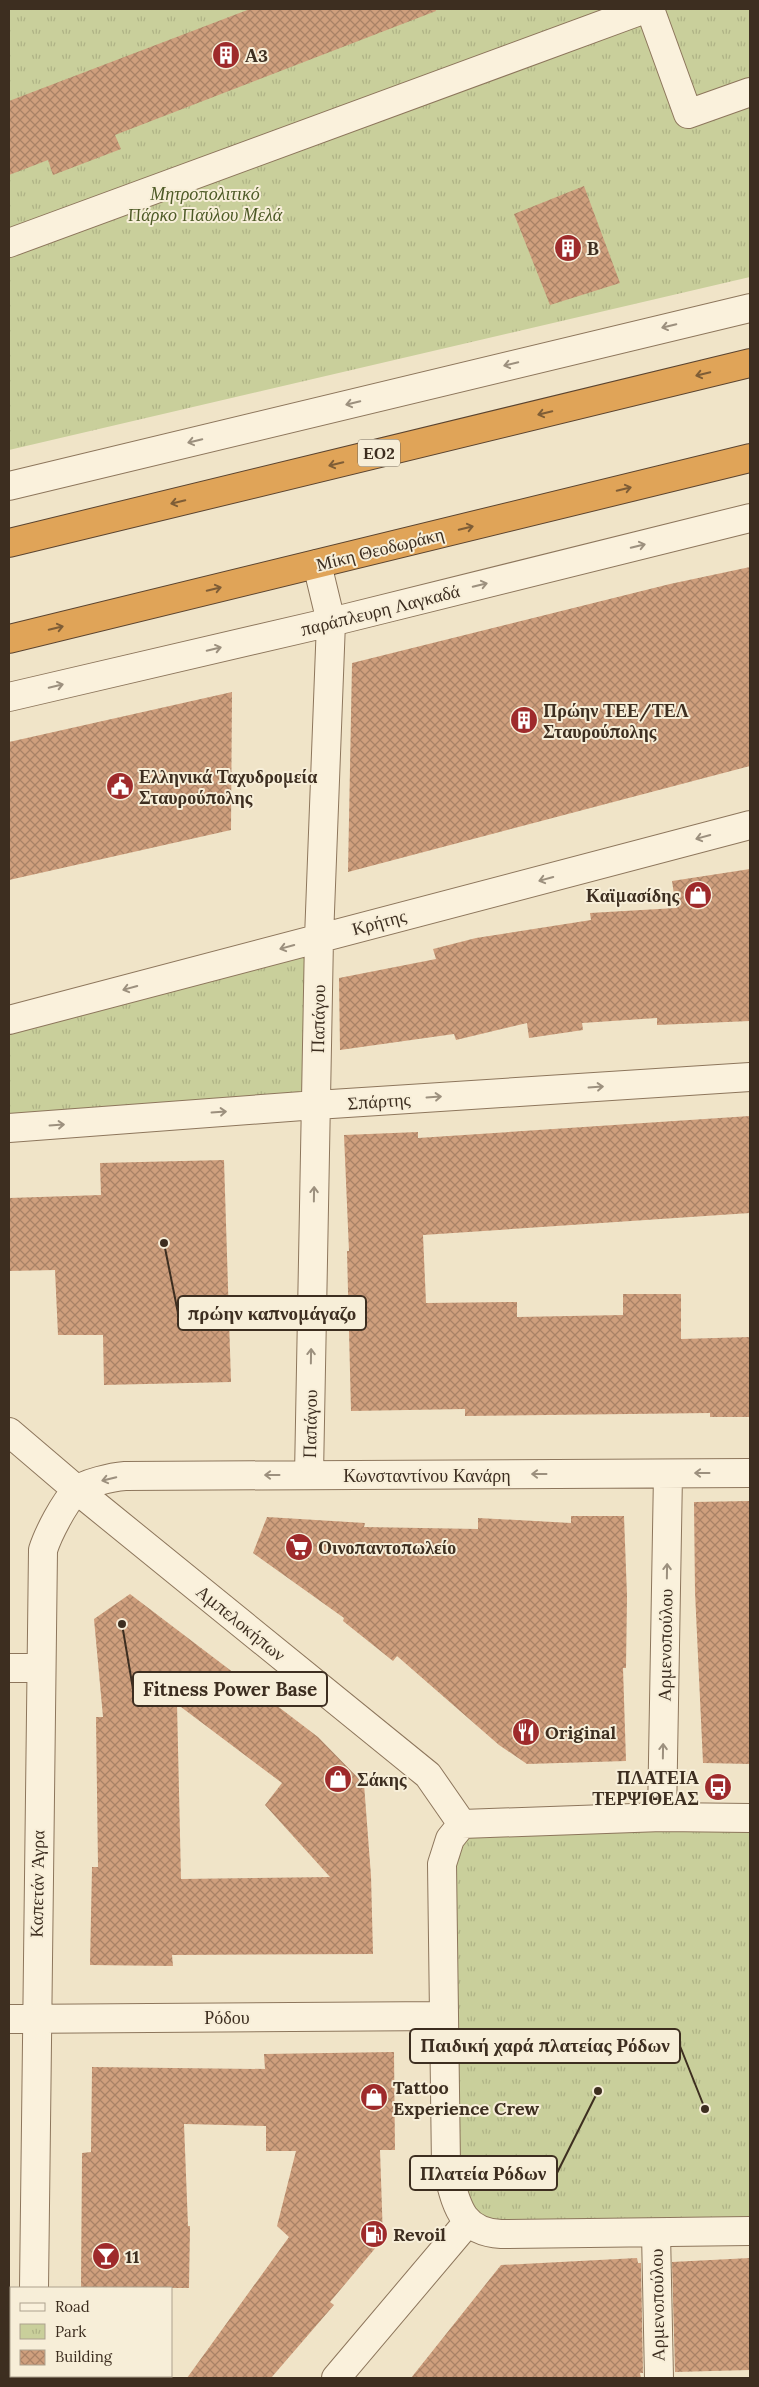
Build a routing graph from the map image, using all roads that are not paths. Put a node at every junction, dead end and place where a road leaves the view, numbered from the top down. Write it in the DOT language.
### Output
graph roads {
  1 [pos="645,9"];
  2 [pos="650,9"];
  3 [pos="750,92"];
  4 [pos="9,243"];
  5 [pos="750,308"];
  6 [pos="750,363"];
  7 [pos="750,458"];
  8 [pos="9,486"];
  9 [pos="750,518"];
  10 [pos="9,543"];
  11 [pos="317,564"];
  12 [pos="331,622"];
  13 [pos="9,639"];
  14 [pos="9,697"];
  15 [pos="750,825"];
  16 [pos="319,938"];
  17 [pos="9,1020"];
  18 [pos="750,1077"];
  19 [pos="316,1105"];
  20 [pos="9,1128"];
  21 [pos="9,1432"];
  22 [pos="750,1473"];
  23 [pos="668,1474"];
  24 [pos="309,1475"];
  25 [pos="76,1490"];
  26 [pos="9,1668"];
  27 [pos="40,1668"];
  28 [pos="662,1817"];
  29 [pos="750,1818"];
  30 [pos="462,1824"];
  31 [pos="444,2016"];
  32 [pos="9,2018"];
  33 [pos="36,2019"];
  34 [pos="468,2223"];
  35 [pos="750,2230"];
  36 [pos="656,2233"];
  37 [pos="34,2287"];
  38 [pos="336,2378"];
  39 [pos="659,2378"];
  1 -- 4 [label="street"];
  2 -- 3 [label="street"];
  5 -- 8 [label="street, one-way"];
  6 -- 10 [label="highway, ΕΟ2, one-way"];
  11 -- 7 [label="highway, Μίκη Θεοδωράκη, one-way"];
  12 -- 9 [label="street, παράπλευρη Λαγκαδά, one-way"];
  11 -- 12 [label="street, Παπάγου"];
  13 -- 11 [label="highway, Μίκη Θεοδωράκη, one-way"];
  14 -- 12 [label="street, παράπλευρη Λαγκαδά, one-way"];
  12 -- 16 [label="street, Παπάγου"];
  15 -- 16 [label="street, Κρήτης, one-way"];
  16 -- 17 [label="street, Κρήτης, one-way"];
  16 -- 19 [label="street, Παπάγου"];
  19 -- 18 [label="street, Σπάρτης, one-way"];
  20 -- 19 [label="street, Σπάρτης, one-way"];
  24 -- 19 [label="street, Παπάγου, one-way"];
  21 -- 25 [label="street, Αμπελοκήπων"];
  22 -- 23 [label="street, Κωνσταντίνου Κανάρη, one-way"];
  23 -- 24 [label="street, Κωνσταντίνου Κανάρη, one-way"];
  28 -- 23 [label="street, Αρμενοπούλου, one-way"];
  24 -- 25 [label="street, Κωνσταντίνου Κανάρη, one-way"];
  25 -- 27 [label="street, Καπετάν Άγρα"];
  25 -- 30 [label="street, Αμπελοκήπων"];
  26 -- 27 [label="street"];
  27 -- 33 [label="street, Καπετάν Άγρα"];
  28 -- 29 [label="street"];
  28 -- 30 [label="street"];
  30 -- 31 [label="street"];
  31 -- 33 [label="street, Ρόδου"];
  31 -- 34 [label="street"];
  32 -- 33 [label="street, Ρόδου"];
  33 -- 37 [label="street, Καπετάν Άγρα"];
  34 -- 36 [label="street"];
  34 -- 38 [label="street"];
  35 -- 36 [label="street"];
  36 -- 39 [label="street, Αρμενοπούλου"];
}
